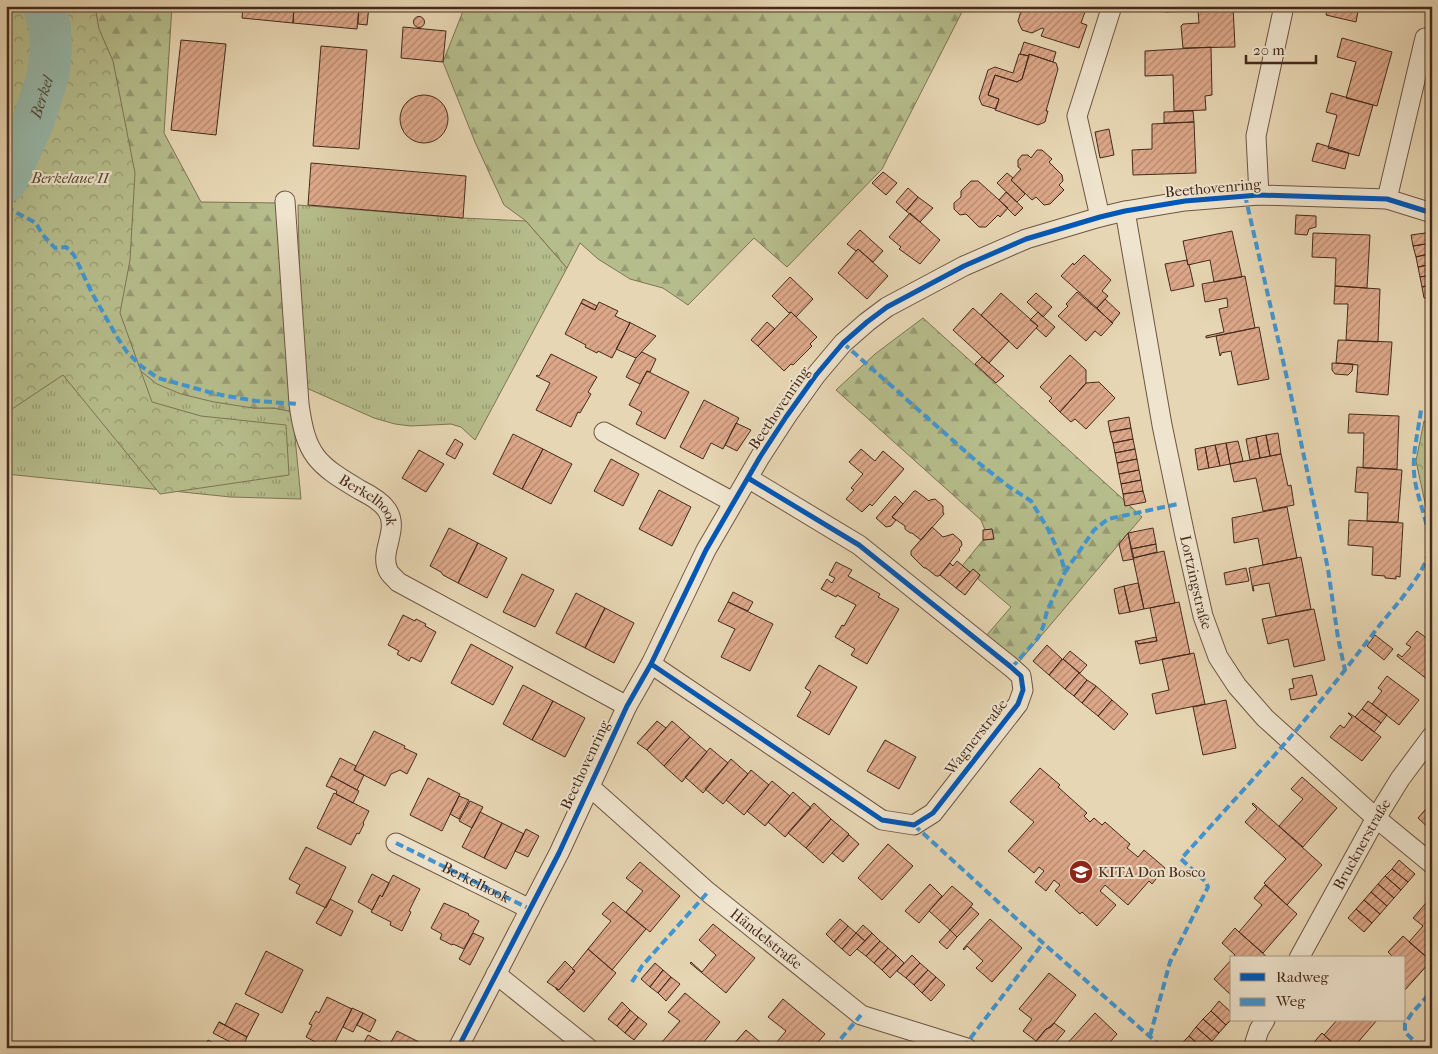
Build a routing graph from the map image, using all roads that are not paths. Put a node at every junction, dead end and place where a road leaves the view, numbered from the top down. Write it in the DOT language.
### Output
graph roads {
  1 [pos="1112,6"];
  2 [pos="1284,6"];
  3 [pos="1425,38"];
  4 [pos="1259,195"];
  5 [pos="1387,199"];
  6 [pos="285,201"];
  7 [pos="1125,211"];
  8 [pos="1432,213"];
  9 [pos="1100,217"];
  10 [pos="604,432"];
  11 [pos="748,478"];
  12 [pos="733,502"];
  13 [pos="651,664"];
  14 [pos="627,706"];
  15 [pos="1432,736"];
  16 [pos="589,786"];
  17 [pos="1376,818"];
  18 [pos="396,842"];
  19 [pos="1432,864"];
  20 [pos="530,909"];
  21 [pos="1300,956"];
  22 [pos="496,974"];
  23 [pos="1263,1022"];
  24 [pos="458,1048"];
  25 [pos="588,1048"];
  26 [pos="967,1048"];
  27 [pos="1253,1048"];
  1 -- 9 [label="street"];
  2 -- 4 [label="street, Beethovenring"];
  3 -- 5 [label="street"];
  4 -- 5 [label="street, Beethovenring"];
  4 -- 7 [label="street, Beethovenring"];
  5 -- 8 [label="street, Beethovenring"];
  6 -- 14 [label="street, Berkelhook"];
  7 -- 9 [label="street, Beethovenring"];
  7 -- 17 [label="street, Lortzingstraße"];
  9 -- 11 [label="street, Beethovenring"];
  10 -- 12 [label="street"];
  11 -- 12 [label="street, Beethovenring"];
  11 -- 13 [label="street, Wagnerstraße"];
  12 -- 13 [label="street, Beethovenring"];
  13 -- 14 [label="street, Beethovenring"];
  14 -- 16 [label="street, Beethovenring"];
  15 -- 17 [label="street, Brucknerstraße"];
  16 -- 20 [label="street, Beethovenring"];
  16 -- 26 [label="street, Händelstraße"];
  17 -- 19 [label="street, Lortzingstraße"];
  17 -- 21 [label="street, Brucknerstraße"];
  18 -- 20 [label="street, Berkelhook"];
  20 -- 22 [label="street, Beethovenring"];
  22 -- 24 [label="street, Beethovenring"];
  22 -- 25 [label="street"];
  23 -- 27 [label="street"];
}
